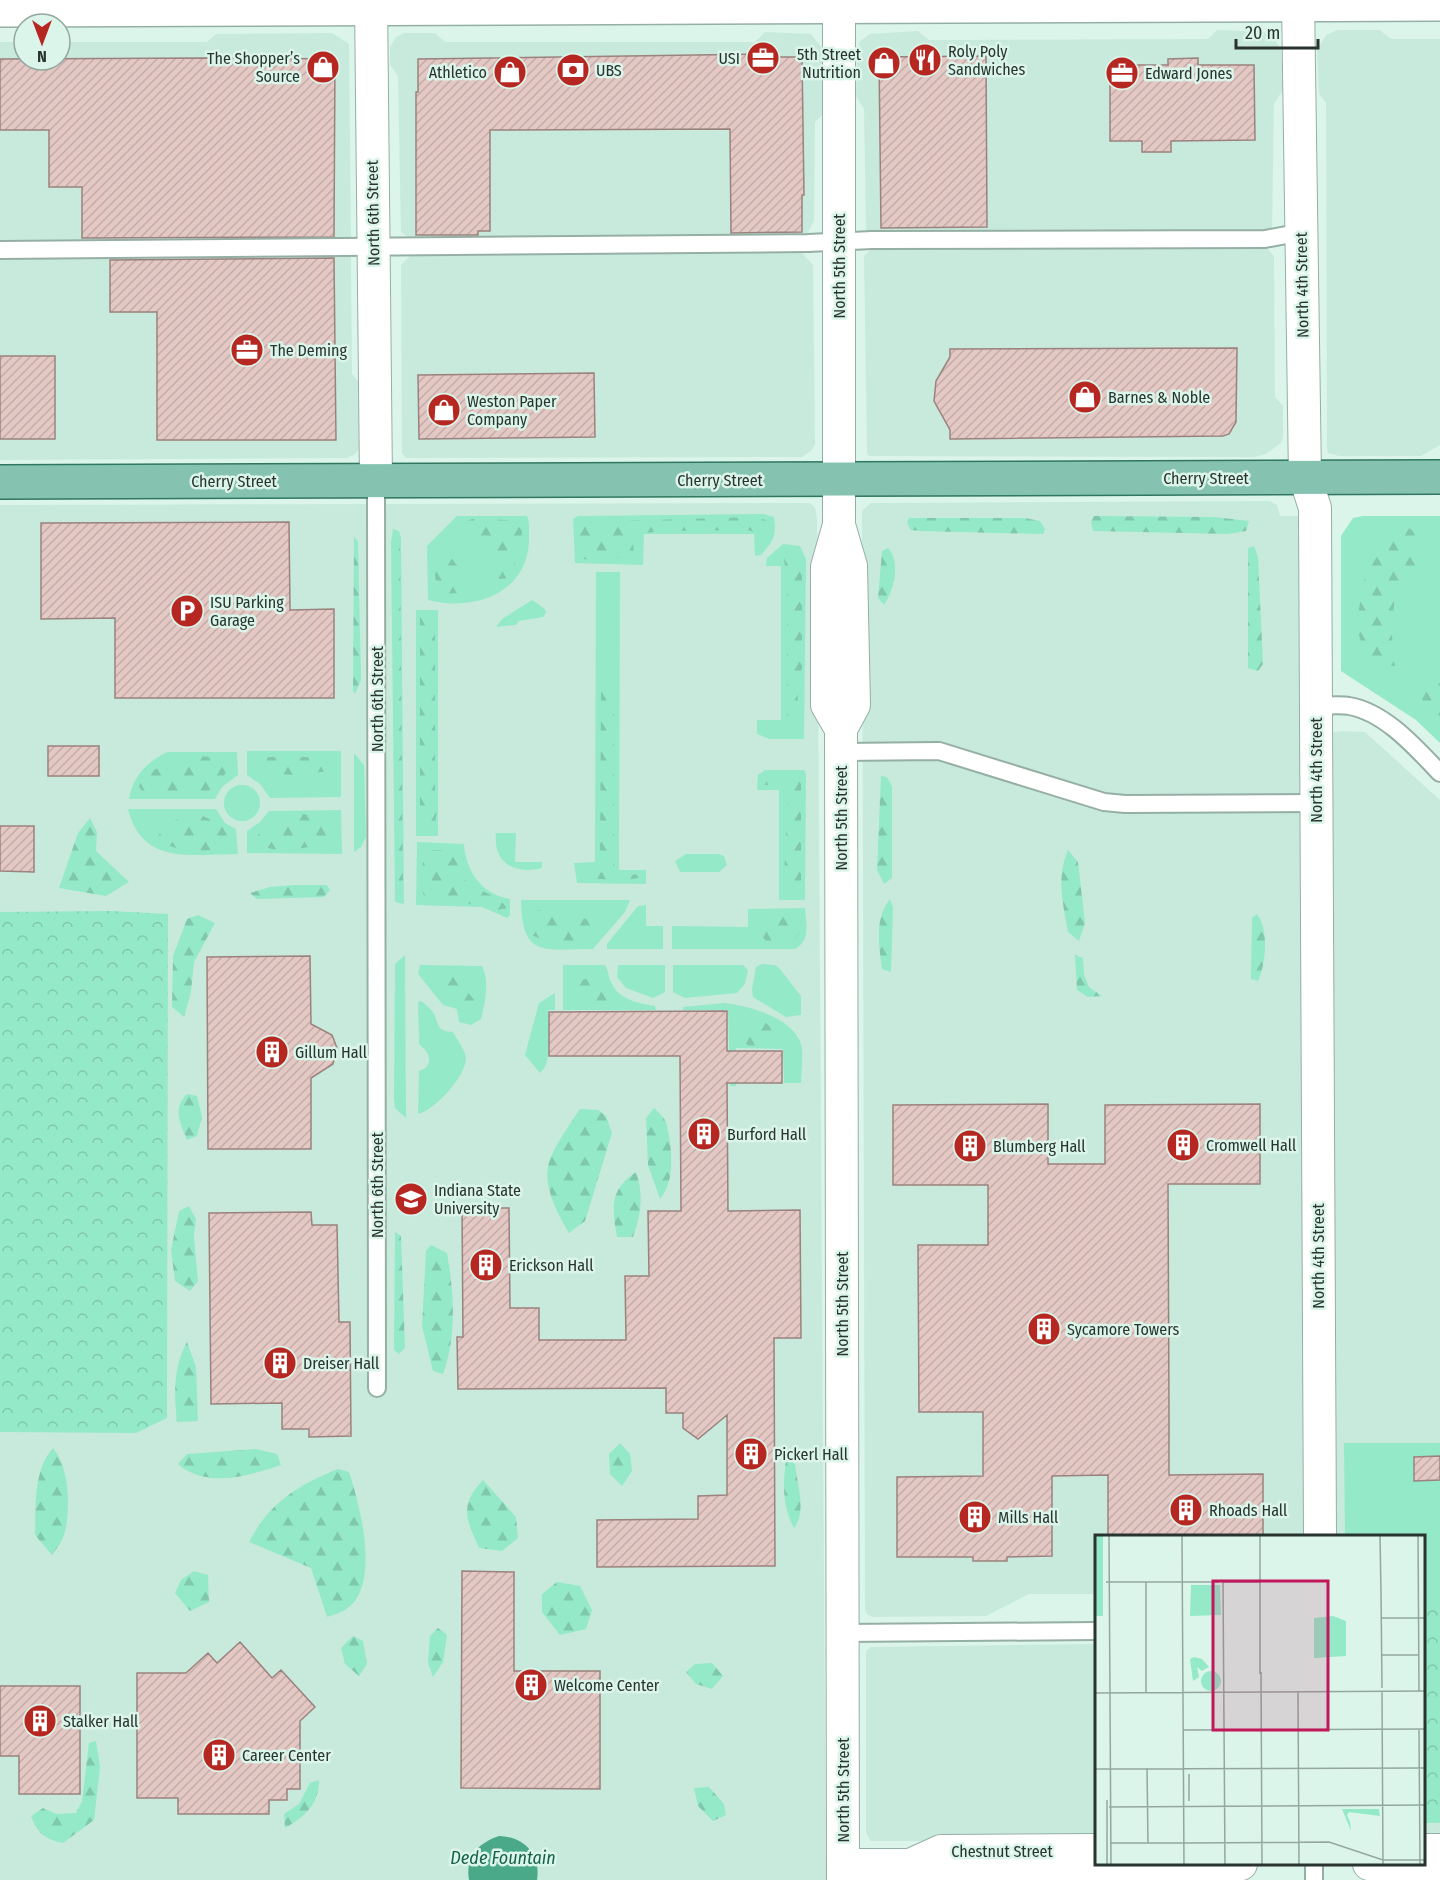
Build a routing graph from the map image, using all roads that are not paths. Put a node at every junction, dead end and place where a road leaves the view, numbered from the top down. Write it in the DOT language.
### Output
graph roads {
  1 [pos="1298,2"];
  2 [pos="839,3"];
  3 [pos="1066,3"];
  4 [pos="1440,4"];
  5 [pos="371,5"];
  6 [pos="0,10"];
  7 [pos="1302,232"];
  8 [pos="839,242"];
  9 [pos="374,246"];
  10 [pos="0,250"];
  11 [pos="1305,477"];
  12 [pos="1440,477"];
  13 [pos="840,480"];
  14 [pos="376,481"];
  15 [pos="0,482"];
  16 [pos="1316,706"];
  17 [pos="841,741"];
  18 [pos="1440,773"];
  19 [pos="1317,802"];
  20 [pos="377,1388"];
  21 [pos="1320,1535"];
  22 [pos="1095,1632"];
  23 [pos="843,1633"];
  24 [pos="1095,1850"];
  25 [pos="910,1865"];
  26 [pos="1236,1865"];
  27 [pos="1374,1865"];
  28 [pos="843,1872"];
  29 [pos="1440,1875"];
  1 -- 3 [label="street"];
  1 -- 4 [label="street"];
  1 -- 7 [label="street, North 4th Street"];
  2 -- 3 [label="street"];
  2 -- 5 [label="street"];
  2 -- 8 [label="street, North 5th Street"];
  5 -- 6 [label="street"];
  5 -- 9 [label="street, North 6th Street"];
  7 -- 8 [label="lane"];
  7 -- 11 [label="street, North 4th Street"];
  8 -- 9 [label="lane"];
  8 -- 13 [label="street, North 5th Street"];
  9 -- 10 [label="lane"];
  9 -- 14 [label="street, North 6th Street"];
  11 -- 12 [label="main road, Cherry Street"];
  11 -- 13 [label="main road, Cherry Street"];
  11 -- 16 [label="street, North 4th Street"];
  13 -- 14 [label="main road, Cherry Street"];
  13 -- 17 [label="street, North 5th Street"];
  14 -- 15 [label="main road, Cherry Street"];
  14 -- 20 [label="lane, North 6th Street"];
  16 -- 18 [label="lane"];
  16 -- 19 [label="street, North 4th Street"];
  17 -- 19 [label="lane"];
  17 -- 23 [label="street, North 5th Street"];
  19 -- 21 [label="street, North 4th Street"];
  22 -- 23 [label="lane"];
  23 -- 28 [label="street, North 5th Street"];
  24 -- 25 [label="street, Chestnut Street"];
  25 -- 26 [label="street, Chestnut Street"];
  25 -- 28 [label="street, Chestnut Street"];
  27 -- 29 [label="street"];
}
